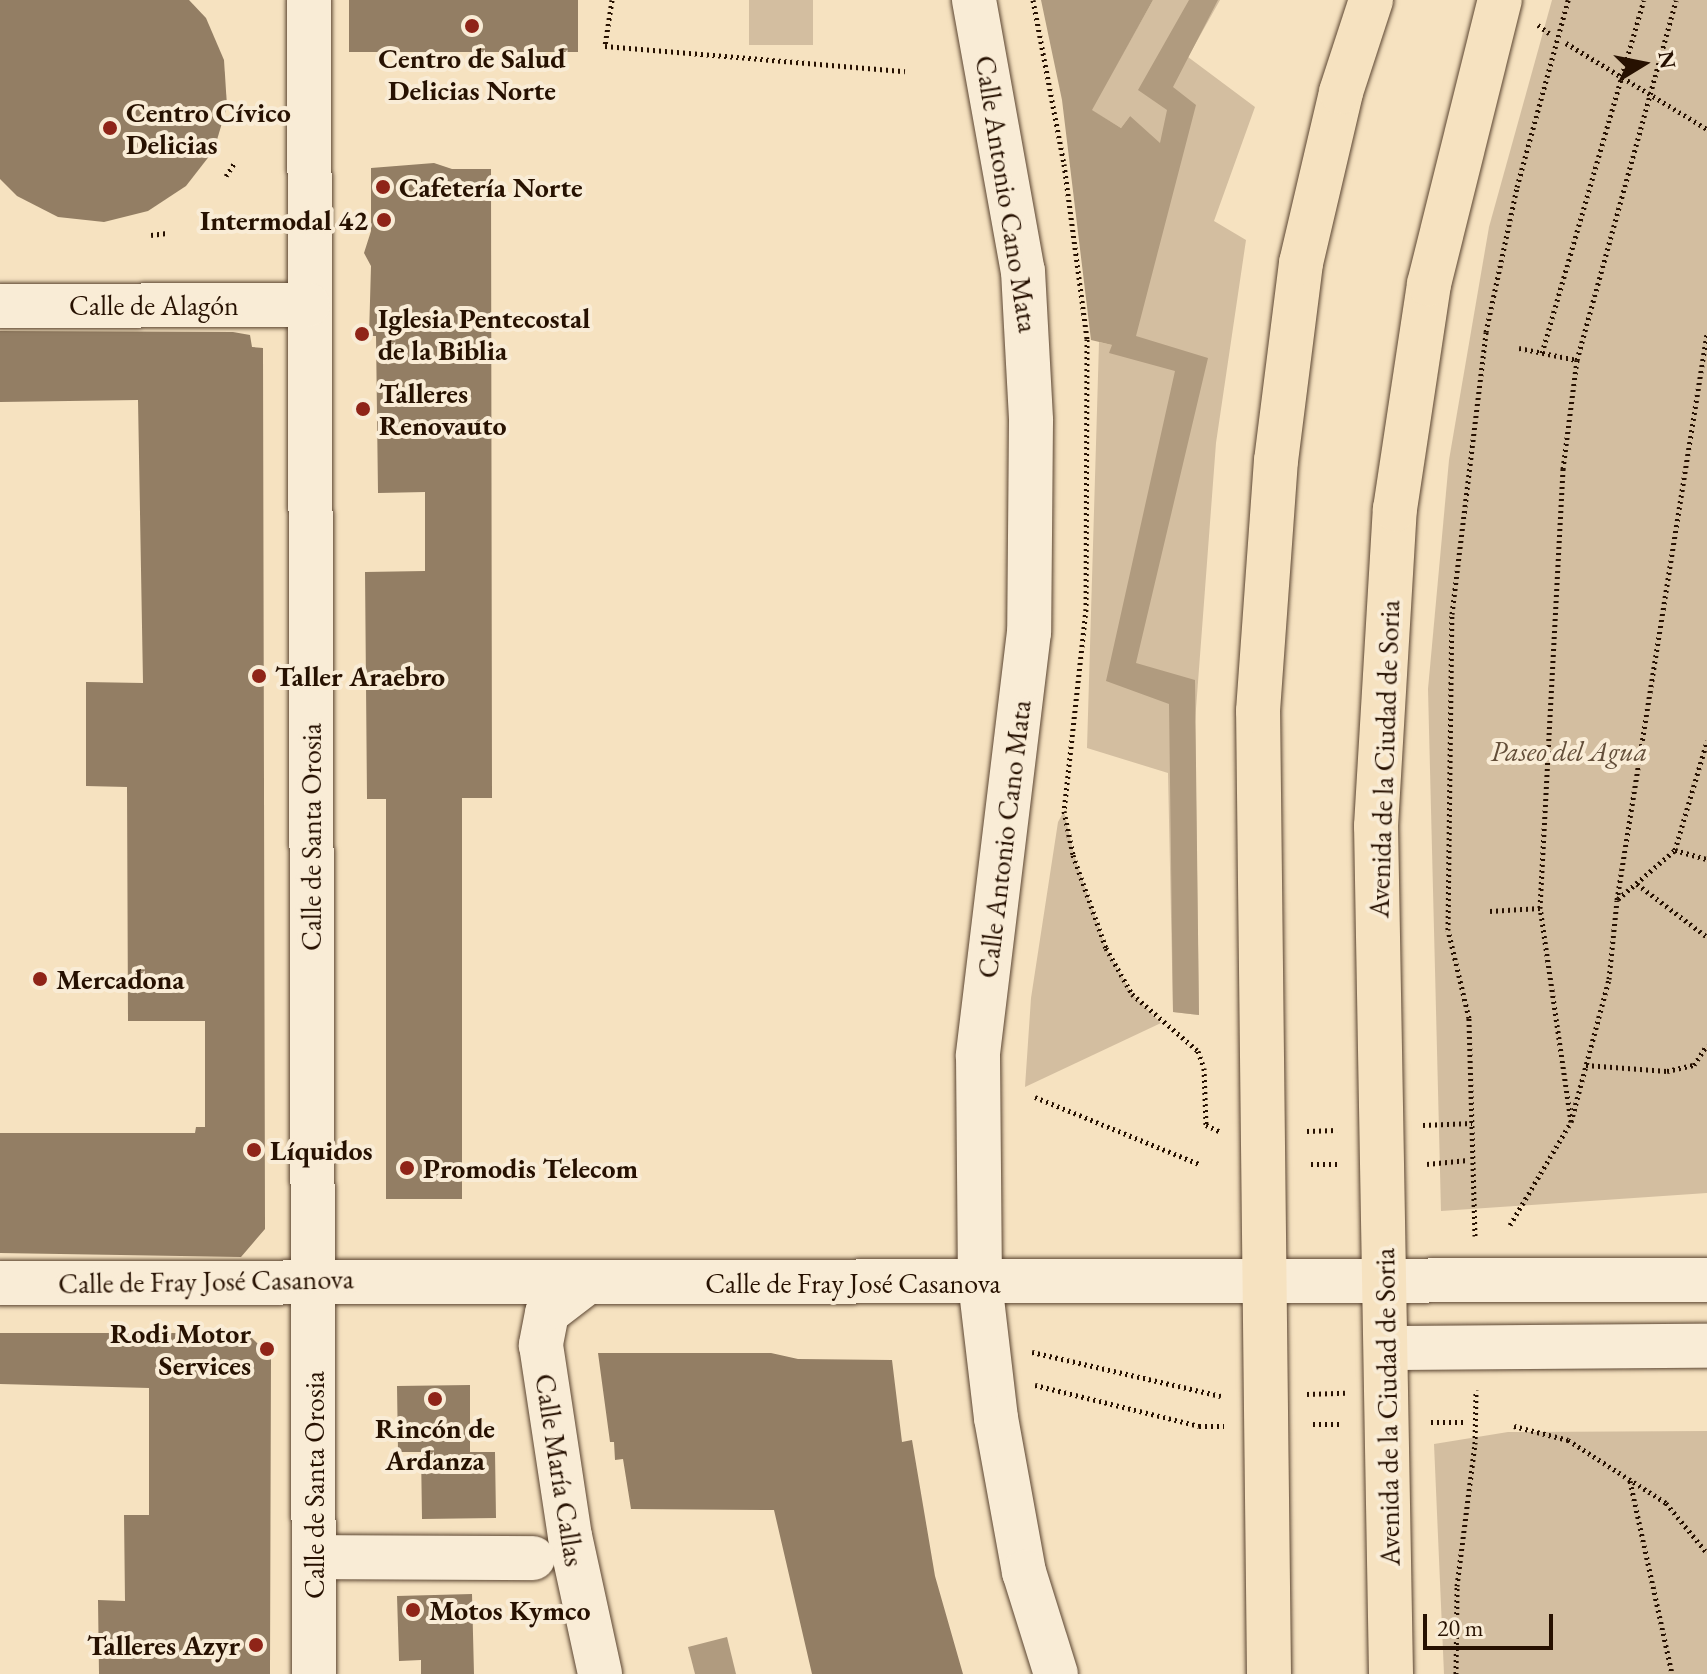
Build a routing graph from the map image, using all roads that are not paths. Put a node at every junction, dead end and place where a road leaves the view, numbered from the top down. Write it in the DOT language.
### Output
graph roads {
  1 [pos="309,0"];
  2 [pos="974,0"];
  3 [pos="1371,0"];
  4 [pos="1500,0"];
  5 [pos="308,305"];
  6 [pos="0,306"];
  7 [pos="1385,1279"];
  8 [pos="314,1280"];
  9 [pos="1707,1280"];
  10 [pos="1264,1281"];
  11 [pos="980,1282"];
  12 [pos="0,1283"];
  13 [pos="586,1283"];
  14 [pos="1707,1346"];
  15 [pos="1386,1348"];
  16 [pos="314,1557"];
  17 [pos="533,1558"];
  18 [pos="314,1674"];
  19 [pos="600,1674"];
  20 [pos="1056,1674"];
  21 [pos="1269,1674"];
  22 [pos="1391,1674"];
  1 -- 5 [label="street, Calle de Santa Orosia"];
  2 -- 11 [label="street, Calle Antonio Cano Mata"];
  3 -- 10 [label="main road"];
  4 -- 7 [label="main road, Avenida de la Ciudad de Soria"];
  5 -- 6 [label="street, Calle de Alagón"];
  5 -- 8 [label="street, Calle de Santa Orosia"];
  7 -- 9 [label="street, Calle de Fray José Casanova"];
  7 -- 10 [label="street, Calle de Fray José Casanova"];
  7 -- 15 [label="main road, Avenida de la Ciudad de Soria"];
  8 -- 12 [label="street, Calle de Fray José Casanova"];
  8 -- 13 [label="street, Calle de Fray José Casanova"];
  8 -- 16 [label="street, Calle de Santa Orosia"];
  10 -- 11 [label="street, Calle de Fray José Casanova"];
  10 -- 21 [label="main road"];
  11 -- 13 [label="street, Calle de Fray José Casanova"];
  11 -- 20 [label="street, Calle Antonio Cano Mata"];
  13 -- 19 [label="street, Calle María Callas"];
  14 -- 15 [label="street"];
  15 -- 22 [label="main road, Avenida de la Ciudad de Soria"];
  16 -- 17 [label="street"];
  16 -- 18 [label="street, Calle de Santa Orosia"];
}
